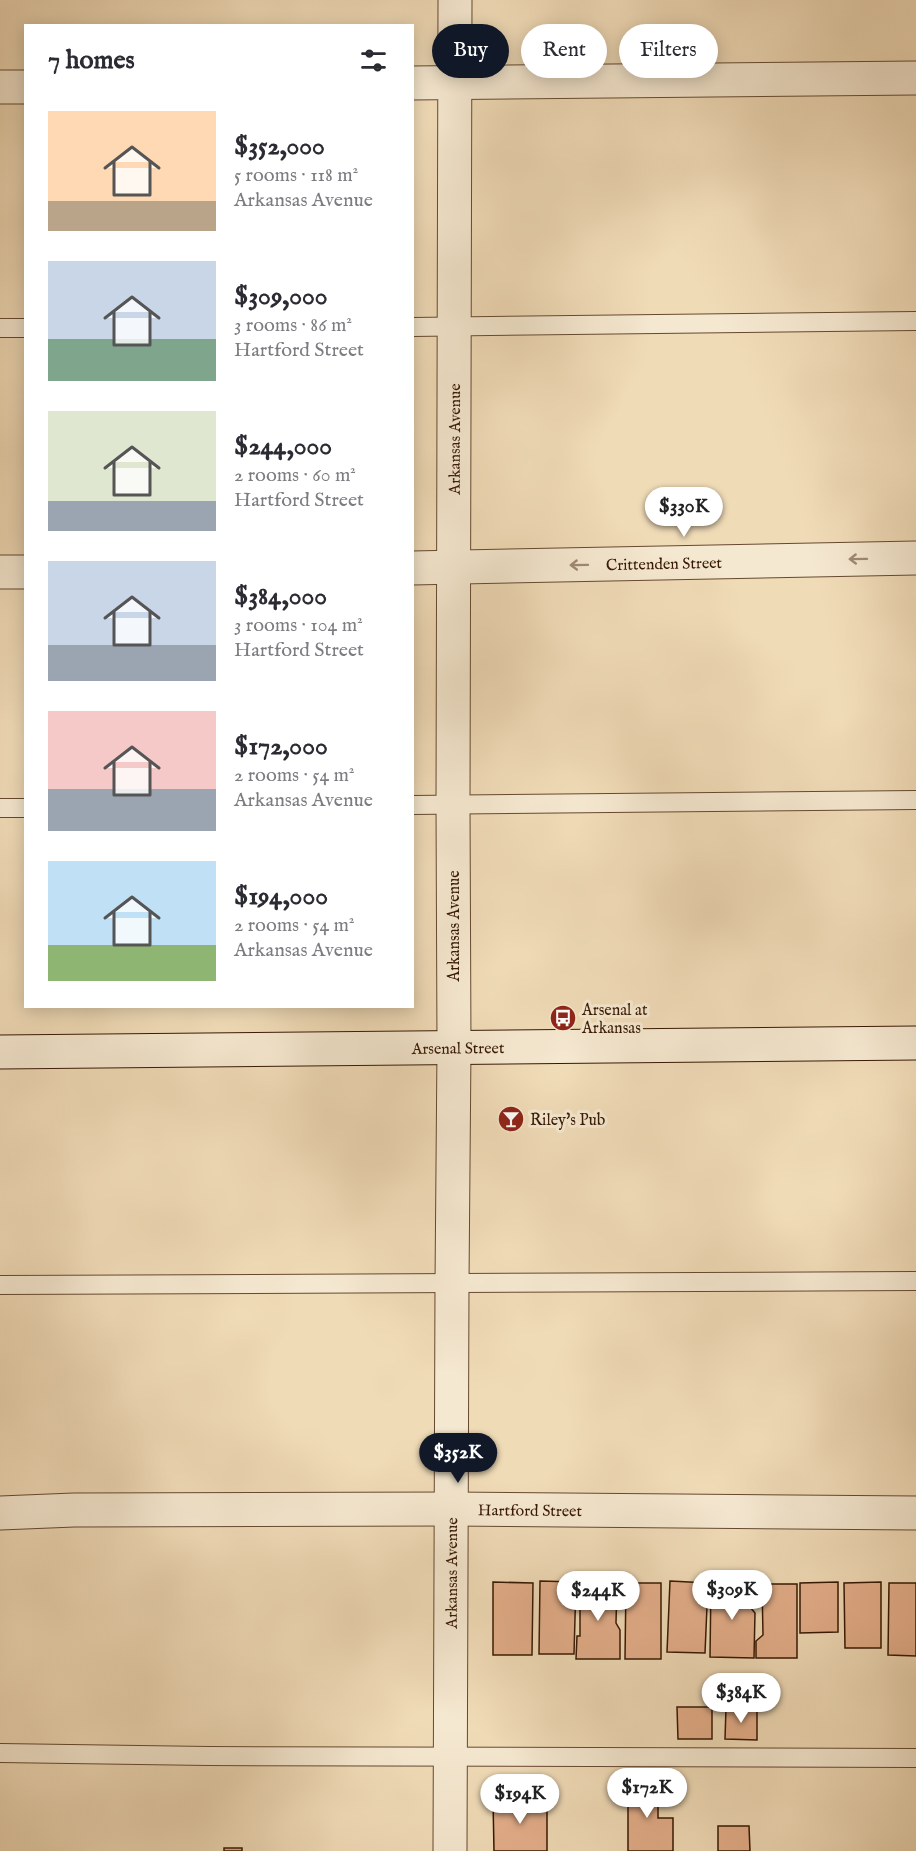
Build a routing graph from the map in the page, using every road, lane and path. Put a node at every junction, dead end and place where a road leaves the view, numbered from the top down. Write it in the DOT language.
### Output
graph roads {
  1 [pos="455,0"];
  2 [pos="916,78"];
  3 [pos="414,83"];
  4 [pos="455,83"];
  5 [pos="0,87"];
  6 [pos="24,87"];
  7 [pos="916,321"];
  8 [pos="454,326"];
  9 [pos="414,327"];
  10 [pos="0,328"];
  11 [pos="24,328"];
  12 [pos="916,558"];
  13 [pos="414,568"];
  14 [pos="453,568"];
  15 [pos="0,572"];
  16 [pos="24,572"];
  17 [pos="916,800"];
  18 [pos="414,805"];
  19 [pos="453,805"];
  20 [pos="0,808"];
  21 [pos="24,808"];
  22 [pos="916,1043"];
  23 [pos="454,1047"];
  24 [pos="0,1052"];
  25 [pos="916,1281"];
  26 [pos="452,1284"];
  27 [pos="0,1285"];
  28 [pos="451,1509"];
  29 [pos="0,1513"];
  30 [pos="916,1513"];
  31 [pos="0,1753"];
  32 [pos="450,1757"];
  33 [pos="916,1758"];
  34 [pos="450,1851"];
  1 -- 4 [label="street, Arkansas Avenue"];
  2 -- 4 [label="street"];
  3 -- 4 [label="street"];
  4 -- 8 [label="street, Arkansas Avenue"];
  5 -- 6 [label="street"];
  7 -- 8 [label="lane"];
  8 -- 9 [label="lane"];
  8 -- 14 [label="street, Arkansas Avenue"];
  10 -- 11 [label="lane"];
  12 -- 14 [label="street, Crittenden Street, one-way"];
  13 -- 14 [label="street, Crittenden Street"];
  14 -- 19 [label="street, Arkansas Avenue"];
  15 -- 16 [label="street"];
  17 -- 19 [label="lane"];
  18 -- 19 [label="lane"];
  19 -- 23 [label="street, Arkansas Avenue"];
  20 -- 21 [label="lane"];
  22 -- 23 [label="street, Arsenal Street"];
  23 -- 24 [label="street, Arsenal Street"];
  23 -- 26 [label="street, Arkansas Avenue"];
  25 -- 26 [label="lane"];
  26 -- 27 [label="lane"];
  26 -- 28 [label="street, Arkansas Avenue"];
  28 -- 29 [label="street, Hartford Street"];
  28 -- 30 [label="street, Hartford Street"];
  28 -- 32 [label="street, Arkansas Avenue"];
  31 -- 32 [label="lane"];
  32 -- 33 [label="lane"];
  32 -- 34 [label="street, Arkansas Avenue"];
}
